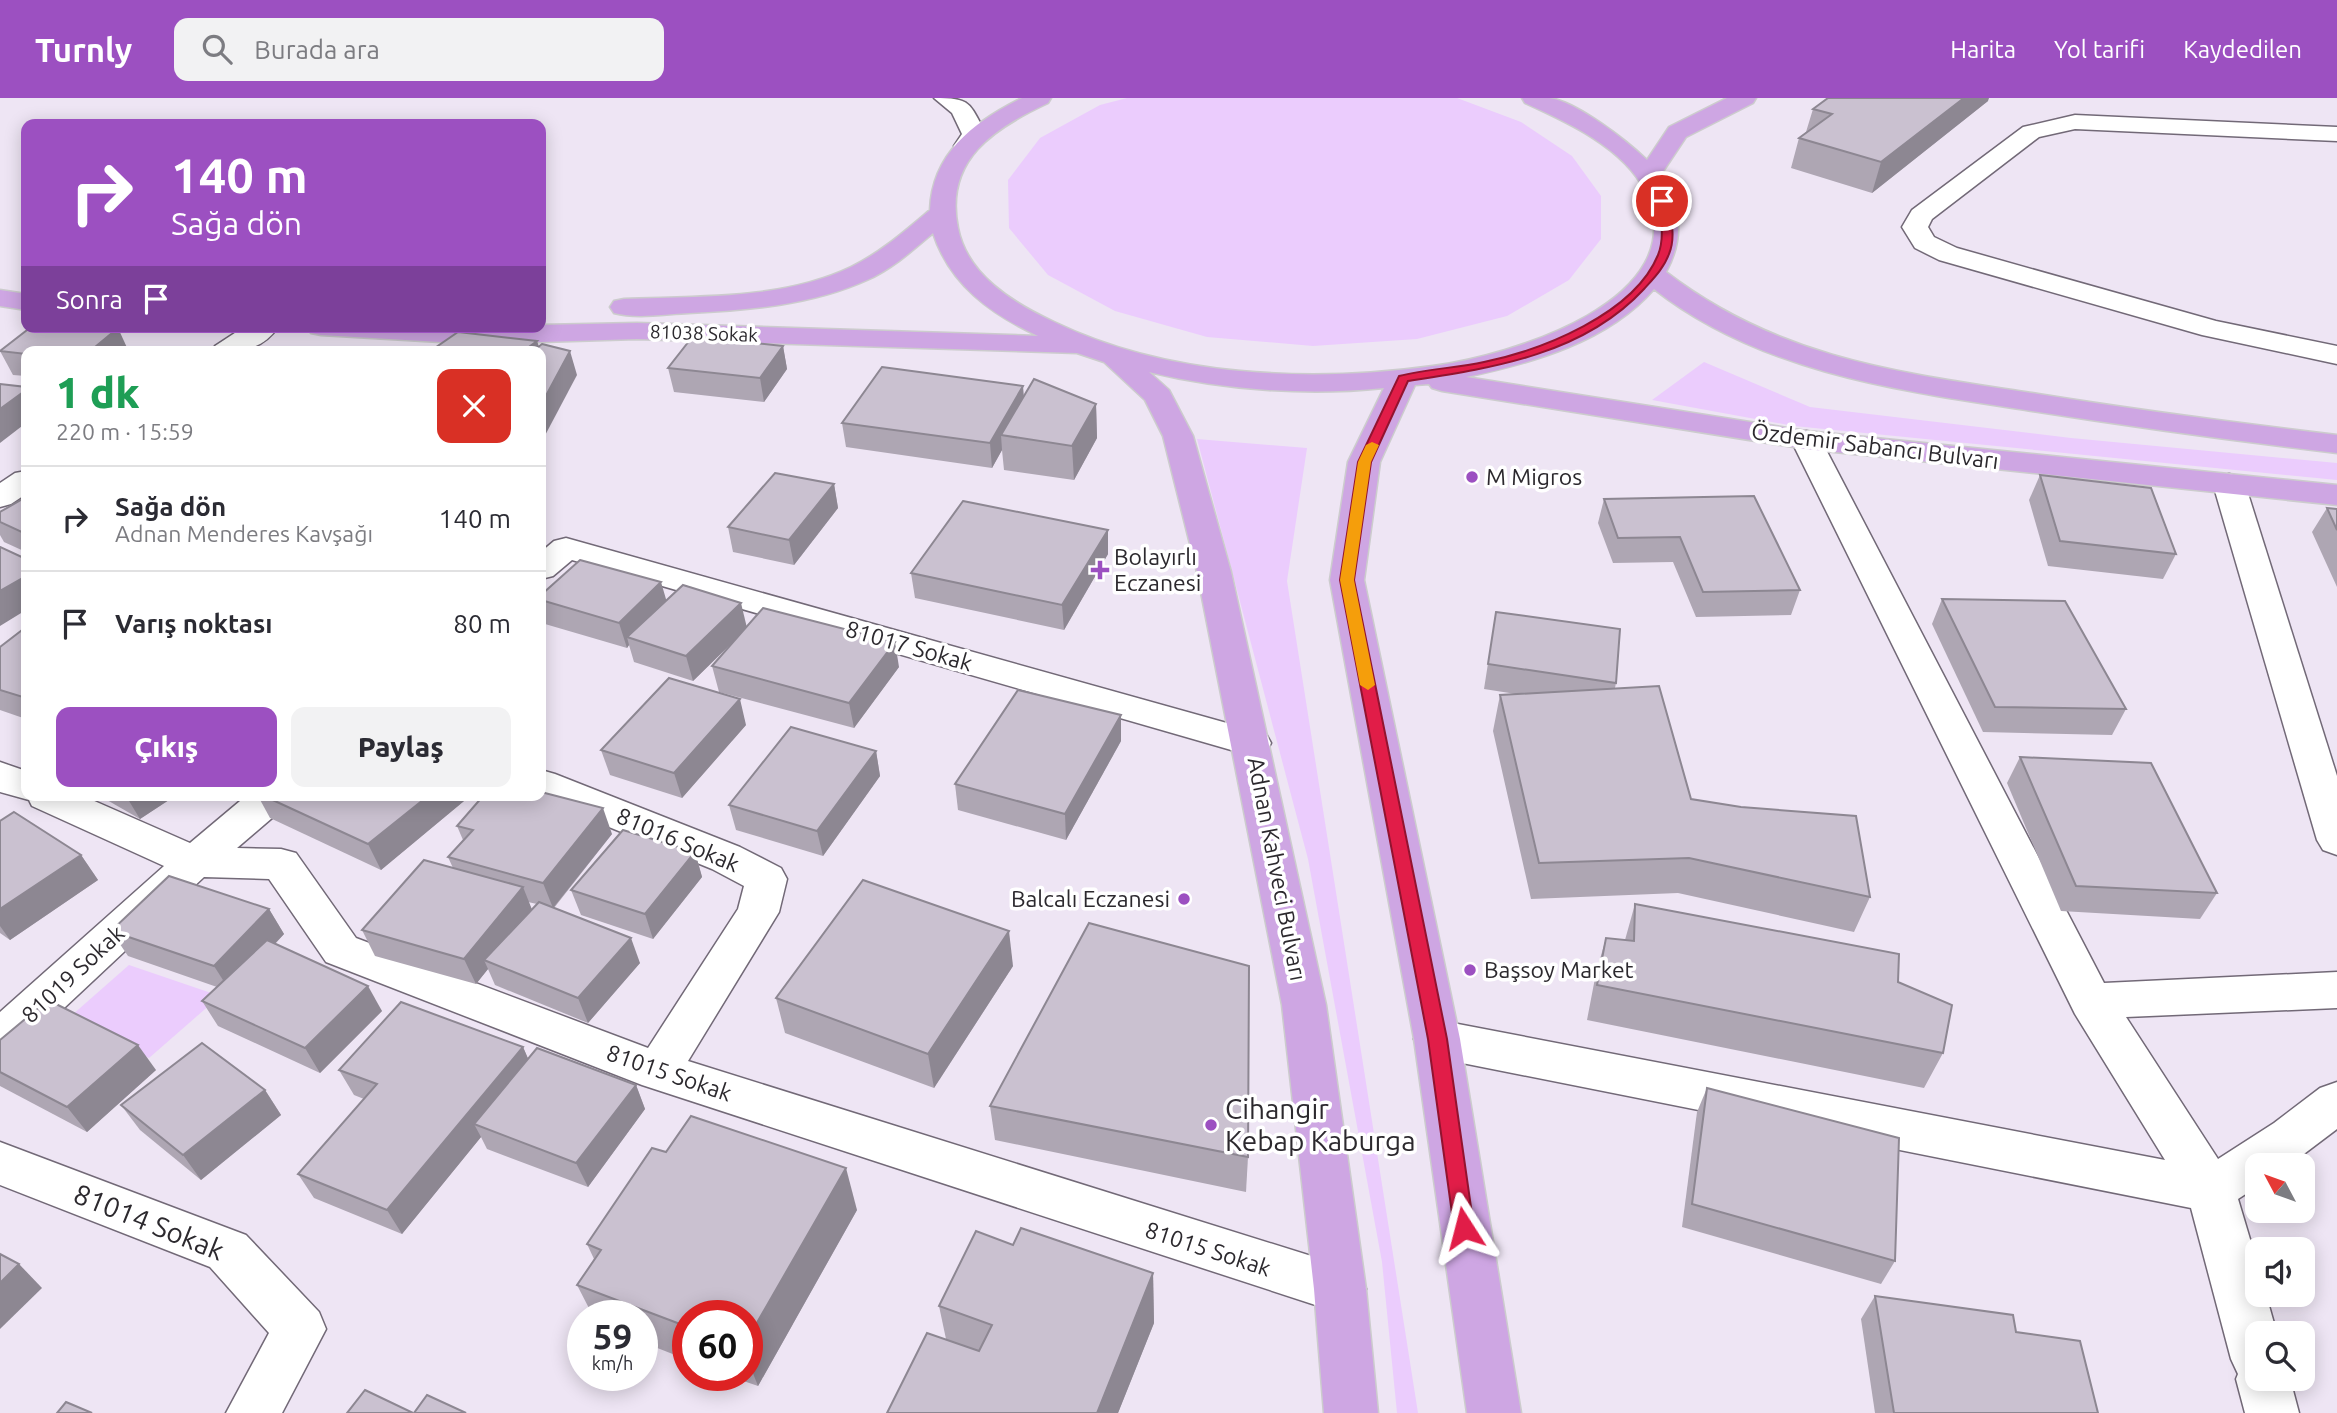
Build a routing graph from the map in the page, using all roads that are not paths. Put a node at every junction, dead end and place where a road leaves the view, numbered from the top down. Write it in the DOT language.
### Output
graph roads {
  1 [pos="945,98"];
  2 [pos="1040,98"];
  3 [pos="1533,98"];
  4 [pos="1745,98"];
  5 [pos="2337,134"];
  6 [pos="966,146"];
  7 [pos="1647,177"];
  8 [pos="941,214"];
  9 [pos="1652,274"];
  10 [pos="0,279"];
  11 [pos="21,281"];
  12 [pos="0,298"];
  13 [pos="21,301"];
  14 [pos="546,310"];
  15 [pos="255,333"];
  16 [pos="436,333"];
  17 [pos="475,335"];
  18 [pos="234,346"];
  19 [pos="459,346"];
  20 [pos="1100,351"];
  21 [pos="2337,355"];
  22 [pos="1409,378"];
  23 [pos="1806,440"];
  24 [pos="2337,444"];
  25 [pos="21,483"];
  26 [pos="2229,484"];
  27 [pos="2337,495"];
  28 [pos="0,497"];
  29 [pos="554,559"];
  30 [pos="1252,743"];
  31 [pos="0,776"];
  32 [pos="21,786"];
  33 [pos="546,786"];
  34 [pos="57,801"];
  35 [pos="266,801"];
  36 [pos="2337,840"];
  37 [pos="194,862"];
  38 [pos="2337,990"];
  39 [pos="2091,1001"];
  40 [pos="1437,1039"];
  41 [pos="0,1040"];
  42 [pos="658,1070"];
  43 [pos="2337,1102"];
  44 [pos="0,1163"];
  45 [pos="2211,1190"];
  46 [pos="1340,1289"];
  47 [pos="2247,1321"];
  48 [pos="2266,1391"];
  49 [pos="253,1413"];
  50 [pos="1351,1413"];
  51 [pos="1494,1413"];
  52 [pos="2272,1413"];
  1 -- 6 [label="street"];
  2 -- 6 [label="main road"];
  3 -- 7 [label="main road"];
  4 -- 7 [label="main road"];
  5 -- 21 [label="street"];
  6 -- 8 [label="main road"];
  7 -- 9 [label="main road"];
  8 -- 14 [label="main road, 81038 Sokak"];
  8 -- 20 [label="main road"];
  9 -- 22 [label="main road"];
  9 -- 24 [label="main road"];
  10 -- 11 [label="main road"];
  12 -- 13 [label="main road"];
  15 -- 18 [label="street"];
  16 -- 17 [label="main road, 81038 Sokak"];
  17 -- 19 [label="street"];
  17 -- 20 [label="main road, 81038 Sokak"];
  20 -- 22 [label="main road"];
  20 -- 30 [label="main road, Adnan Kahveci Bulvarı"];
  22 -- 23 [label="main road, Özdemir Sabancı Bulvarı"];
  22 -- 40 [label="main road"];
  23 -- 26 [label="main road, Özdemir Sabancı Bulvarı"];
  23 -- 39 [label="street"];
  25 -- 28 [label="street"];
  26 -- 27 [label="main road, Özdemir Sabancı Bulvarı"];
  26 -- 36 [label="street"];
  29 -- 30 [label="street, 81017 Sokak"];
  30 -- 46 [label="main road, Adnan Kahveci Bulvarı"];
  31 -- 32 [label="street"];
  33 -- 42 [label="street, 81016 Sokak"];
  34 -- 37 [label="street, 81015 Sokak"];
  35 -- 37 [label="street, 81019 Sokak"];
  37 -- 41 [label="street, 81019 Sokak"];
  37 -- 42 [label="street, 81015 Sokak"];
  38 -- 39 [label="street"];
  39 -- 45 [label="street"];
  40 -- 45 [label="street"];
  40 -- 51 [label="main road"];
  42 -- 46 [label="street, 81015 Sokak"];
  43 -- 45 [label="street"];
  44 -- 49 [label="street, 81014 Sokak"];
  45 -- 47 [label="street"];
  46 -- 50 [label="main road, Adnan Kahveci Bulvarı"];
  48 -- 52 [label="street"];
}
